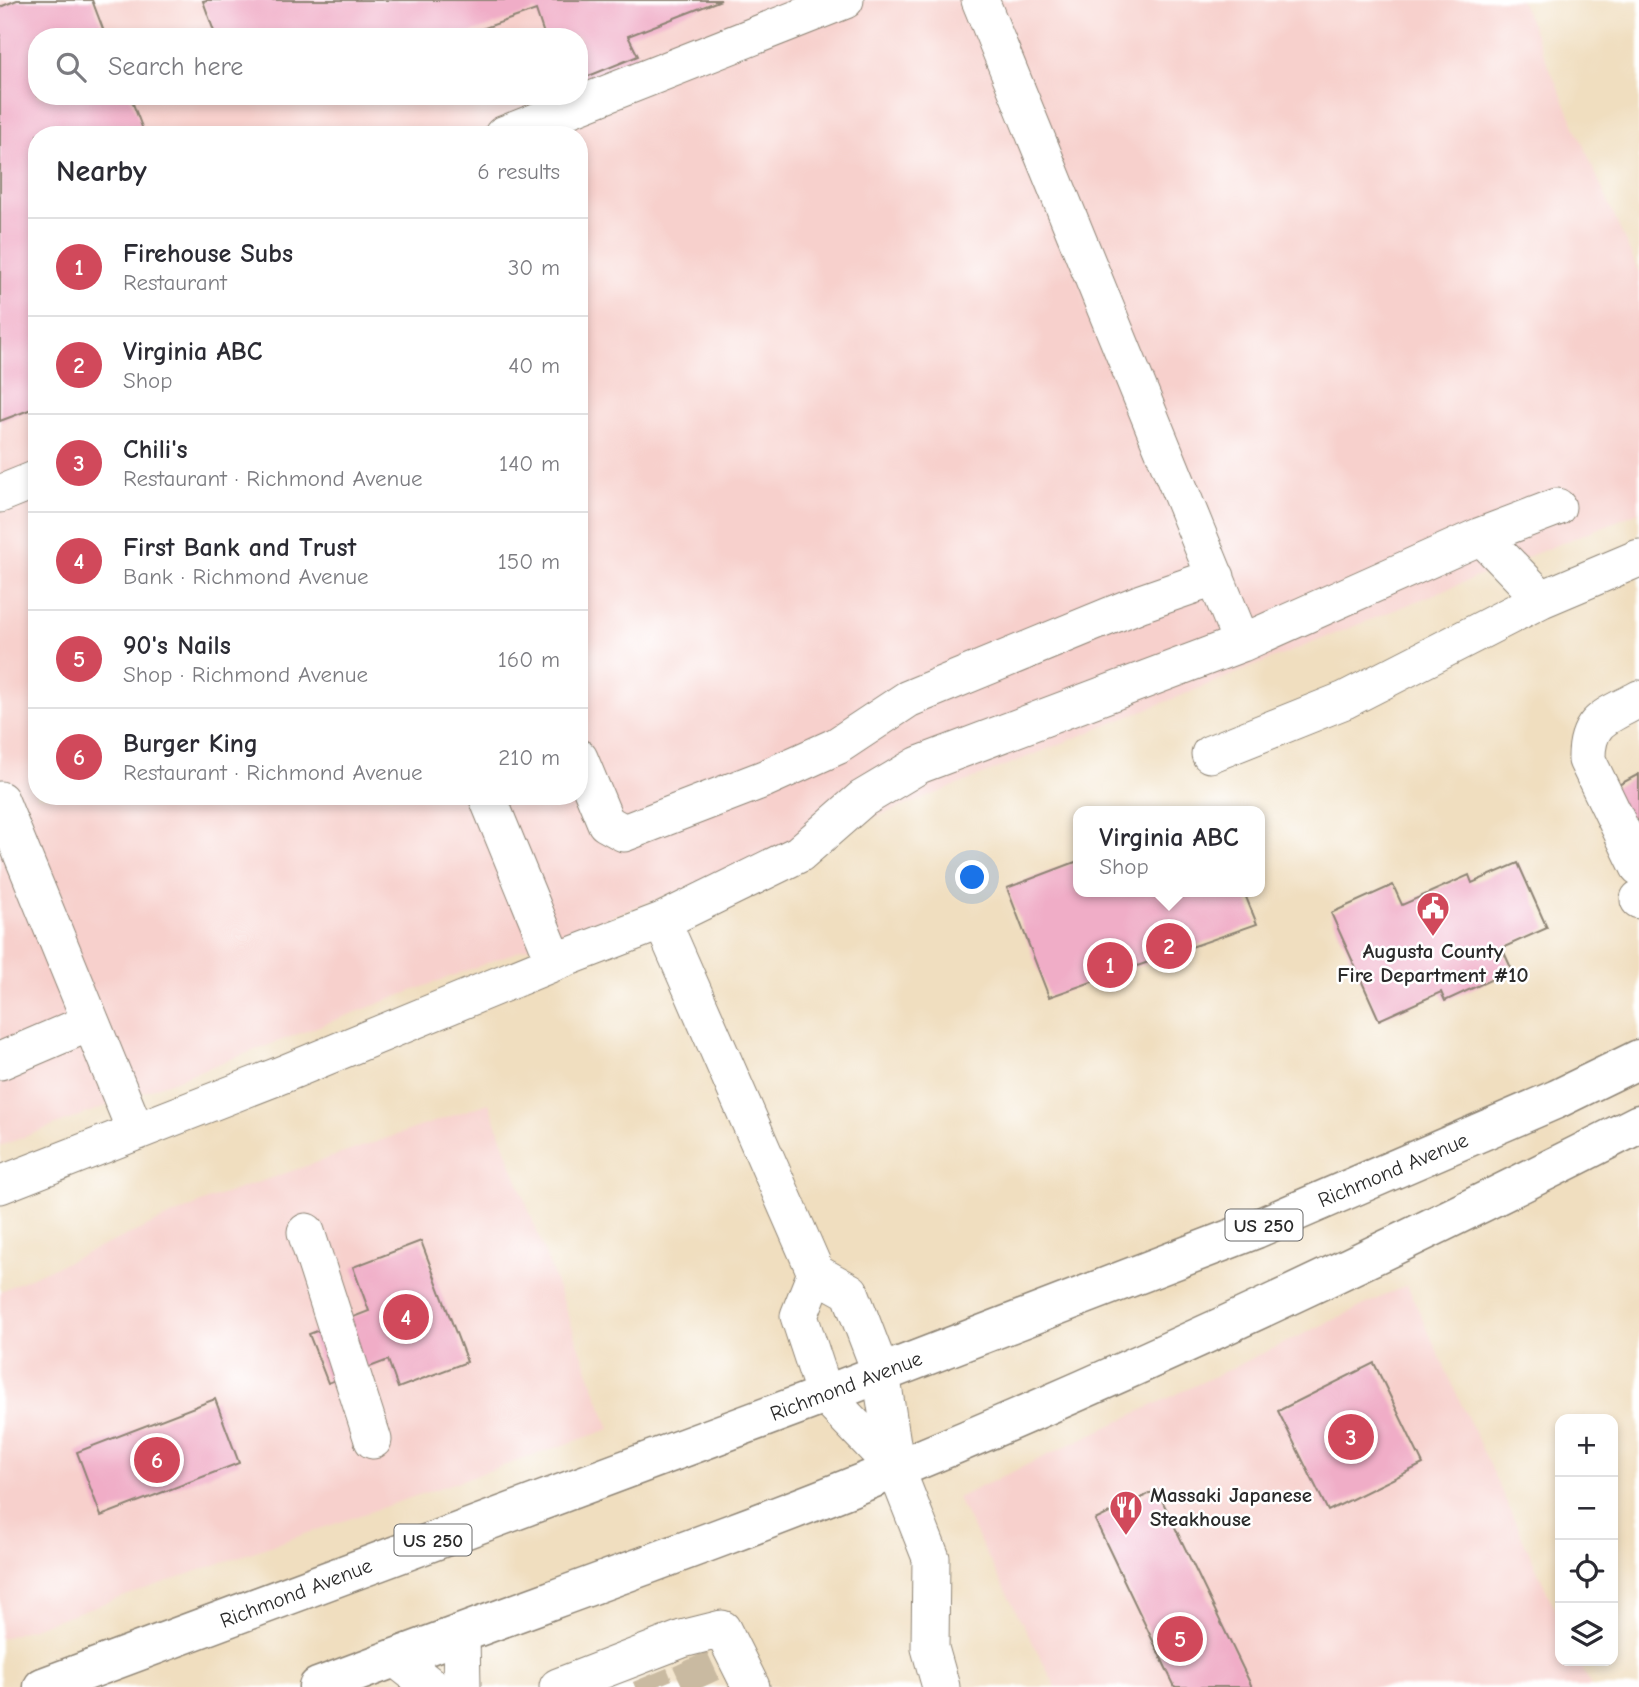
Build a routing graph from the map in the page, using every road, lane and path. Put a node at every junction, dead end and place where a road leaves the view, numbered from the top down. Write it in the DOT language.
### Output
graph roads {
  1 [pos="845,0"];
  2 [pos="980,0"];
  3 [pos="588,101"];
  4 [pos="579,105"];
  5 [pos="526,126"];
  6 [pos="28,483"];
  7 [pos="0,494"];
  8 [pos="1557,507"];
  9 [pos="1481,536"];
  10 [pos="1639,558"];
  11 [pos="1216,576"];
  12 [pos="1542,599"];
  13 [pos="1242,643"];
  14 [pos="1639,699"];
  15 [pos="1210,754"];
  16 [pos="588,780"];
  17 [pos="0,800"];
  18 [pos="492,805"];
  19 [pos="1639,867"];
  20 [pos="662,921"];
  21 [pos="555,962"];
  22 [pos="91,1022"];
  23 [pos="1639,1059"];
  24 [pos="0,1060"];
  25 [pos="1639,1125"];
  26 [pos="136,1132"];
  27 [pos="0,1185"];
  28 [pos="306,1231"];
  29 [pos="816,1273"];
  30 [pos="881,1373"];
  31 [pos="825,1395"];
  32 [pos="373,1440"];
  33 [pos="896,1469"];
  34 [pos="461,1635"];
  35 [pos="395,1658"];
  36 [pos="601,1679"];
  37 [pos="43,1687"];
  38 [pos="318,1687"];
  39 [pos="432,1687"];
  40 [pos="462,1687"];
  41 [pos="558,1687"];
  42 [pos="751,1687"];
  43 [pos="941,1687"];
  1 -- 3 [label="lane"];
  2 -- 11 [label="lane"];
  4 -- 5 [label="lane"];
  6 -- 7 [label="lane"];
  8 -- 9 [label="lane"];
  9 -- 12 [label="lane"];
  9 -- 13 [label="lane"];
  10 -- 12 [label="lane"];
  11 -- 13 [label="lane"];
  11 -- 16 [label="lane"];
  12 -- 15 [label="lane"];
  13 -- 20 [label="lane"];
  14 -- 19 [label="lane"];
  17 -- 22 [label="lane"];
  18 -- 21 [label="lane"];
  20 -- 21 [label="lane"];
  20 -- 29 [label="lane"];
  21 -- 26 [label="lane"];
  22 -- 24 [label="lane"];
  22 -- 26 [label="lane"];
  23 -- 30 [label="main road, Richmond Avenue / US 250"];
  25 -- 33 [label="main road"];
  26 -- 27 [label="lane"];
  28 -- 32 [label="lane"];
  29 -- 30 [label="lane"];
  29 -- 31 [label="lane"];
  30 -- 31 [label="main road, Richmond Avenue / US 250"];
  30 -- 33 [label="lane"];
  31 -- 33 [label="lane"];
  31 -- 37 [label="main road, Richmond Avenue / US 250"];
  33 -- 34 [label="main road"];
  33 -- 43 [label="lane"];
  34 -- 35 [label="main road"];
  34 -- 40 [label="lane"];
  35 -- 38 [label="main road"];
  35 -- 39 [label="lane"];
  36 -- 41 [label="lane"];
  36 -- 42 [label="lane"];
}
